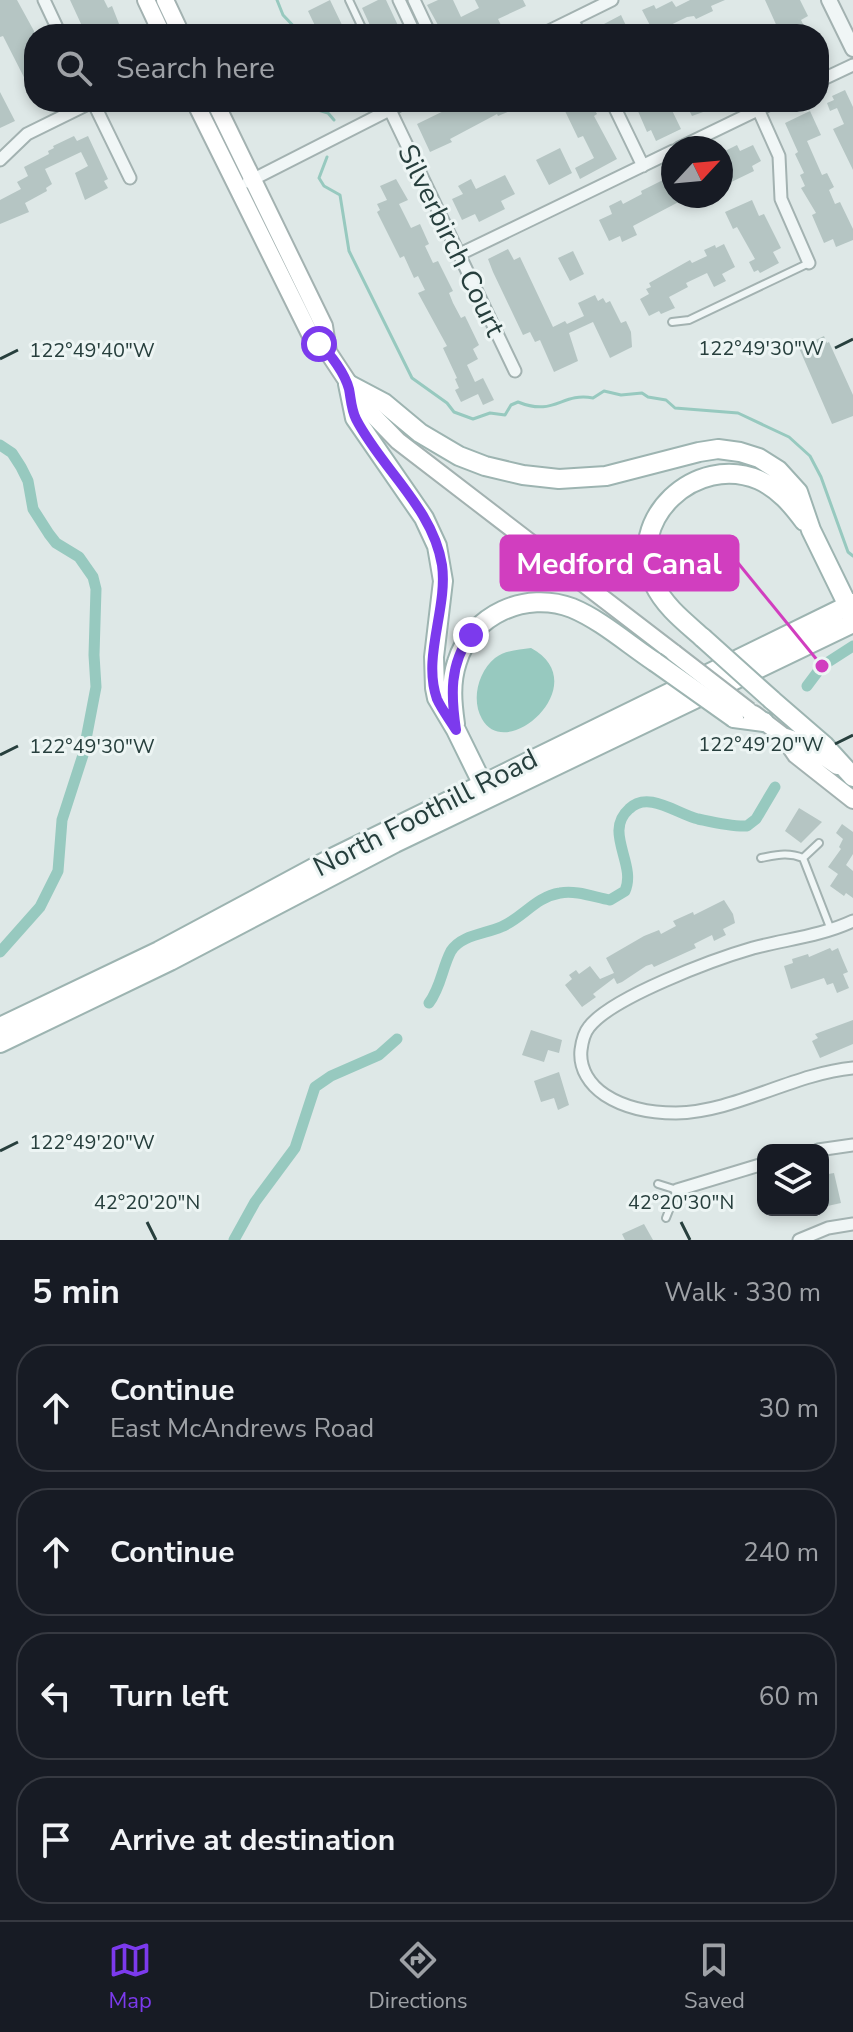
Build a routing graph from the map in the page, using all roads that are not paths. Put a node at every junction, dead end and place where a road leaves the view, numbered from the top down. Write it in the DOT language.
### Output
graph roads {
  1 [pos="44,0"];
  2 [pos="146,0"];
  3 [pos="165,0"];
  4 [pos="349,0"];
  5 [pos="399,0"];
  6 [pos="414,0"];
  7 [pos="612,0"];
  8 [pos="829,0"];
  9 [pos="573,20"];
  10 [pos="55,24"];
  11 [pos="157,24"];
  12 [pos="176,24"];
  13 [pos="360,24"];
  14 [pos="410,24"];
  15 [pos="425,24"];
  16 [pos="564,24"];
  17 [pos="575,24"];
  18 [pos="853,49"];
  19 [pos="853,65"];
  20 [pos="829,76"];
  21 [pos="72,112"];
  22 [pos="97,112"];
  23 [pos="200,112"];
  24 [pos="220,112"];
  25 [pos="386,112"];
  26 [pos="391,112"];
  27 [pos="617,112"];
  28 [pos="752,112"];
  29 [pos="759,112"];
  30 [pos="703,136"];
  31 [pos="661,157"];
  32 [pos="0,160"];
  33 [pos="643,166"];
  34 [pos="130,178"];
  35 [pos="253,179"];
  36 [pos="237,187"];
  37 [pos="460,254"];
  38 [pos="809,263"];
  39 [pos="672,322"];
  40 [pos="328,352"];
  41 [pos="515,371"];
  42 [pos="348,384"];
  43 [pos="811,530"];
  44 [pos="852,612"];
  45 [pos="749,717"];
  46 [pos="456,730"];
  47 [pos="783,736"];
  48 [pos="853,777"];
  49 [pos="486,791"];
  50 [pos="853,800"];
  51 [pos="819,843"];
  52 [pos="761,858"];
  53 [pos="803,858"];
  54 [pos="853,921"];
  55 [pos="831,930"];
  56 [pos="0,1027"];
  57 [pos="0,1043"];
  58 [pos="853,1068"];
  59 [pos="853,1145"];
  60 [pos="829,1148"];
  61 [pos="757,1166"];
  62 [pos="658,1184"];
  63 [pos="677,1190"];
  64 [pos="666,1218"];
  65 [pos="853,1224"];
  66 [pos="799,1240"];
  1 -- 10 [label="street"];
  2 -- 11 [label="main road"];
  3 -- 12 [label="main road"];
  4 -- 13 [label="lane"];
  5 -- 14 [label="street"];
  6 -- 15 [label="street"];
  7 -- 9 [label="street"];
  8 -- 18 [label="street"];
  9 -- 16 [label="street"];
  9 -- 17 [label="street"];
  19 -- 20 [label="street"];
  21 -- 32 [label="street"];
  22 -- 34 [label="street"];
  23 -- 36 [label="main road"];
  24 -- 35 [label="main road"];
  25 -- 35 [label="street"];
  26 -- 37 [label="street, Silverbirch Court"];
  27 -- 33 [label="street"];
  28 -- 30 [label="street"];
  29 -- 38 [label="street"];
  31 -- 33 [label="street"];
  33 -- 37 [label="street"];
  35 -- 36 [label="street"];
  35 -- 40 [label="main road"];
  36 -- 40 [label="main road"];
  37 -- 41 [label="street, Silverbirch Court"];
  38 -- 39 [label="lane"];
  40 -- 42 [label="main road"];
  42 -- 43 [label="main road"];
  42 -- 45 [label="main road, bridge"];
  42 -- 46 [label="main road"];
  43 -- 44 [label="main road"];
  43 -- 48 [label="main road, bridge"];
  44 -- 49 [label="main road, North Foothill Road"];
  45 -- 46 [label="main road, bridge"];
  45 -- 47 [label="main road"];
  46 -- 49 [label="main road"];
  47 -- 48 [label="main road"];
  47 -- 50 [label="main road"];
  49 -- 56 [label="main road, North Foothill Road"];
  49 -- 57 [label="main road, North Foothill Road"];
  51 -- 53 [label="lane"];
  52 -- 53 [label="lane"];
  53 -- 55 [label="lane"];
  54 -- 55 [label="street"];
  55 -- 58 [label="street"];
  59 -- 60 [label="street"];
  61 -- 63 [label="street"];
  62 -- 63 [label="lane"];
  63 -- 64 [label="lane"];
  65 -- 66 [label="street"];
}
